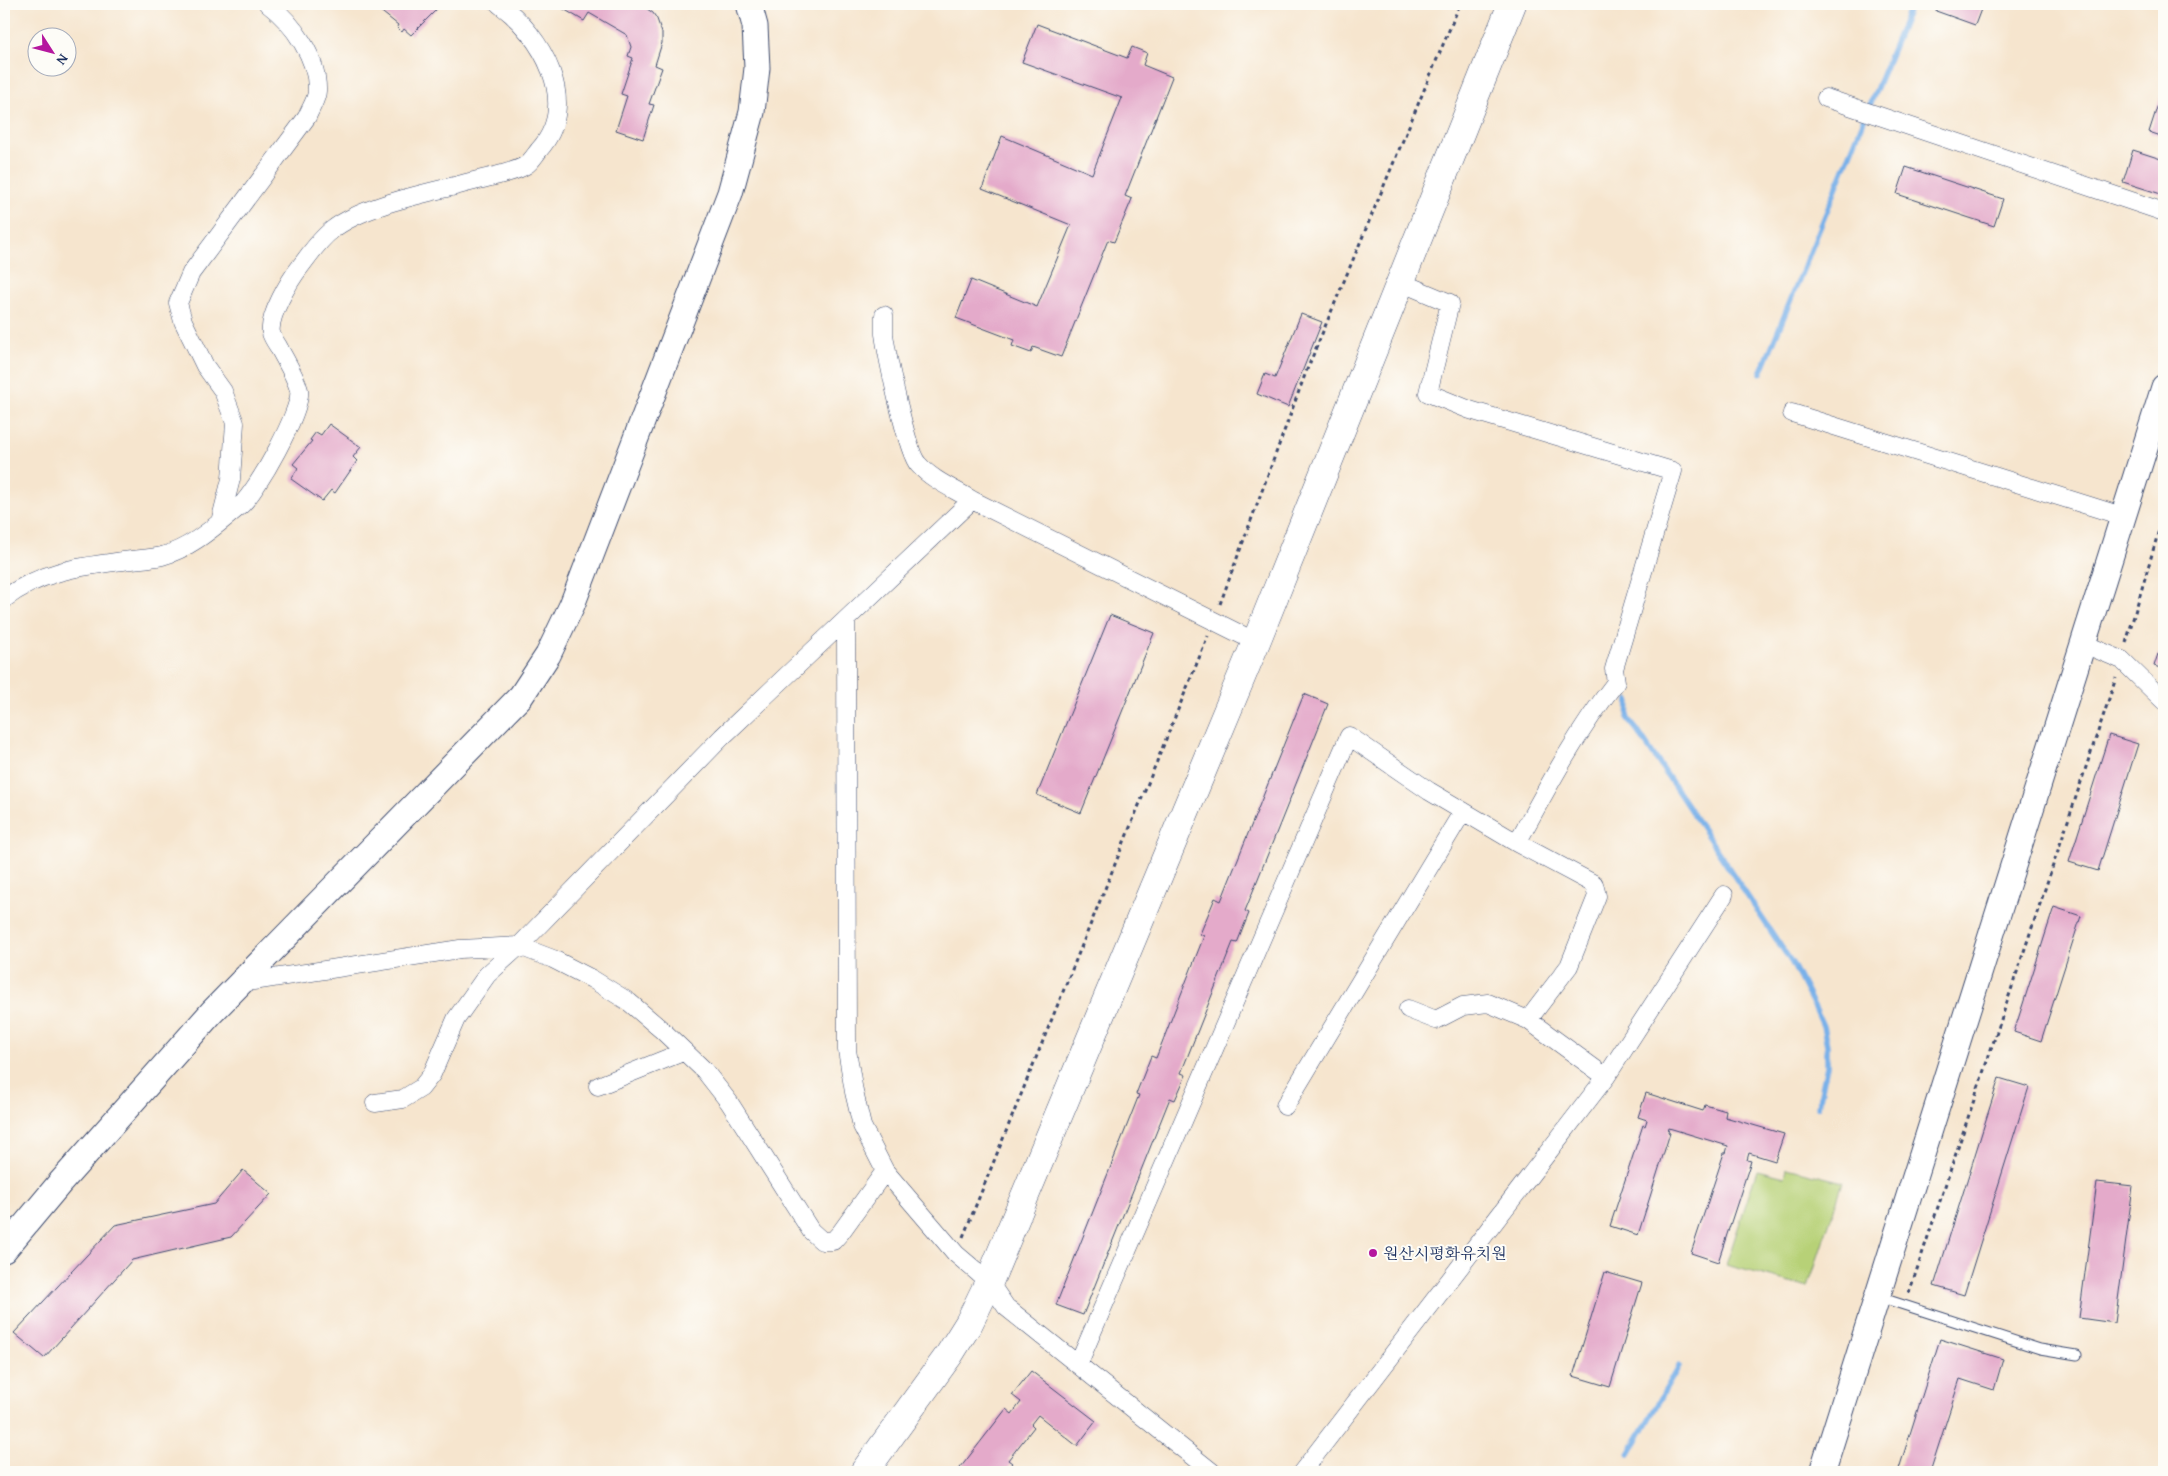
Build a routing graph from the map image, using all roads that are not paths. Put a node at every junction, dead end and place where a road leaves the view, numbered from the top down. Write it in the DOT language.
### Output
graph roads {
  1 [pos="268,4"];
  2 [pos="499,4"];
  3 [pos="749,4"];
  4 [pos="1512,4"];
  5 [pos="1826,98"];
  6 [pos="2164,212"];
  7 [pos="1400,282"];
  8 [pos="884,315"];
  9 [pos="2164,387"];
  10 [pos="1792,412"];
  11 [pos="972,500"];
  12 [pos="2122,516"];
  13 [pos="220,522"];
  14 [pos="4,598"];
  15 [pos="846,621"];
  16 [pos="1256,642"];
  17 [pos="2084,644"];
  18 [pos="2164,701"];
  19 [pos="1463,811"];
  20 [pos="1517,843"];
  21 [pos="1724,895"];
  22 [pos="519,946"];
  23 [pos="241,983"];
  24 [pos="1408,1009"];
  25 [pos="1528,1020"];
  26 [pos="683,1052"];
  27 [pos="1606,1077"];
  28 [pos="598,1086"];
  29 [pos="375,1103"];
  30 [pos="1285,1106"];
  31 [pos="886,1171"];
  32 [pos="4,1250"];
  33 [pos="989,1282"];
  34 [pos="1877,1296"];
  35 [pos="2077,1355"];
  36 [pos="1078,1365"];
  37 [pos="864,1472"];
  38 [pos="1212,1472"];
  39 [pos="1302,1472"];
  40 [pos="1822,1472"];
  1 -- 13 [label="street"];
  2 -- 13 [label="street"];
  3 -- 23 [label="street"];
  4 -- 7 [label="highway"];
  5 -- 6 [label="street"];
  7 -- 16 [label="highway"];
  7 -- 20 [label="street"];
  8 -- 11 [label="street"];
  9 -- 12 [label="street"];
  10 -- 12 [label="street"];
  11 -- 15 [label="street"];
  11 -- 16 [label="street"];
  12 -- 17 [label="street"];
  13 -- 14 [label="street"];
  15 -- 22 [label="street"];
  15 -- 31 [label="street"];
  16 -- 33 [label="highway"];
  17 -- 18 [label="street"];
  17 -- 34 [label="street"];
  19 -- 20 [label="street"];
  19 -- 30 [label="street"];
  19 -- 36 [label="street"];
  20 -- 25 [label="street"];
  21 -- 27 [label="street"];
  22 -- 23 [label="street"];
  22 -- 26 [label="street"];
  22 -- 29 [label="street"];
  23 -- 32 [label="street"];
  24 -- 25 [label="street"];
  25 -- 27 [label="street"];
  26 -- 28 [label="street"];
  26 -- 31 [label="street"];
  27 -- 39 [label="street"];
  31 -- 33 [label="street"];
  33 -- 36 [label="street"];
  33 -- 37 [label="highway"];
  34 -- 35 [label="lane"];
  34 -- 40 [label="street"];
  36 -- 38 [label="street"];
}
